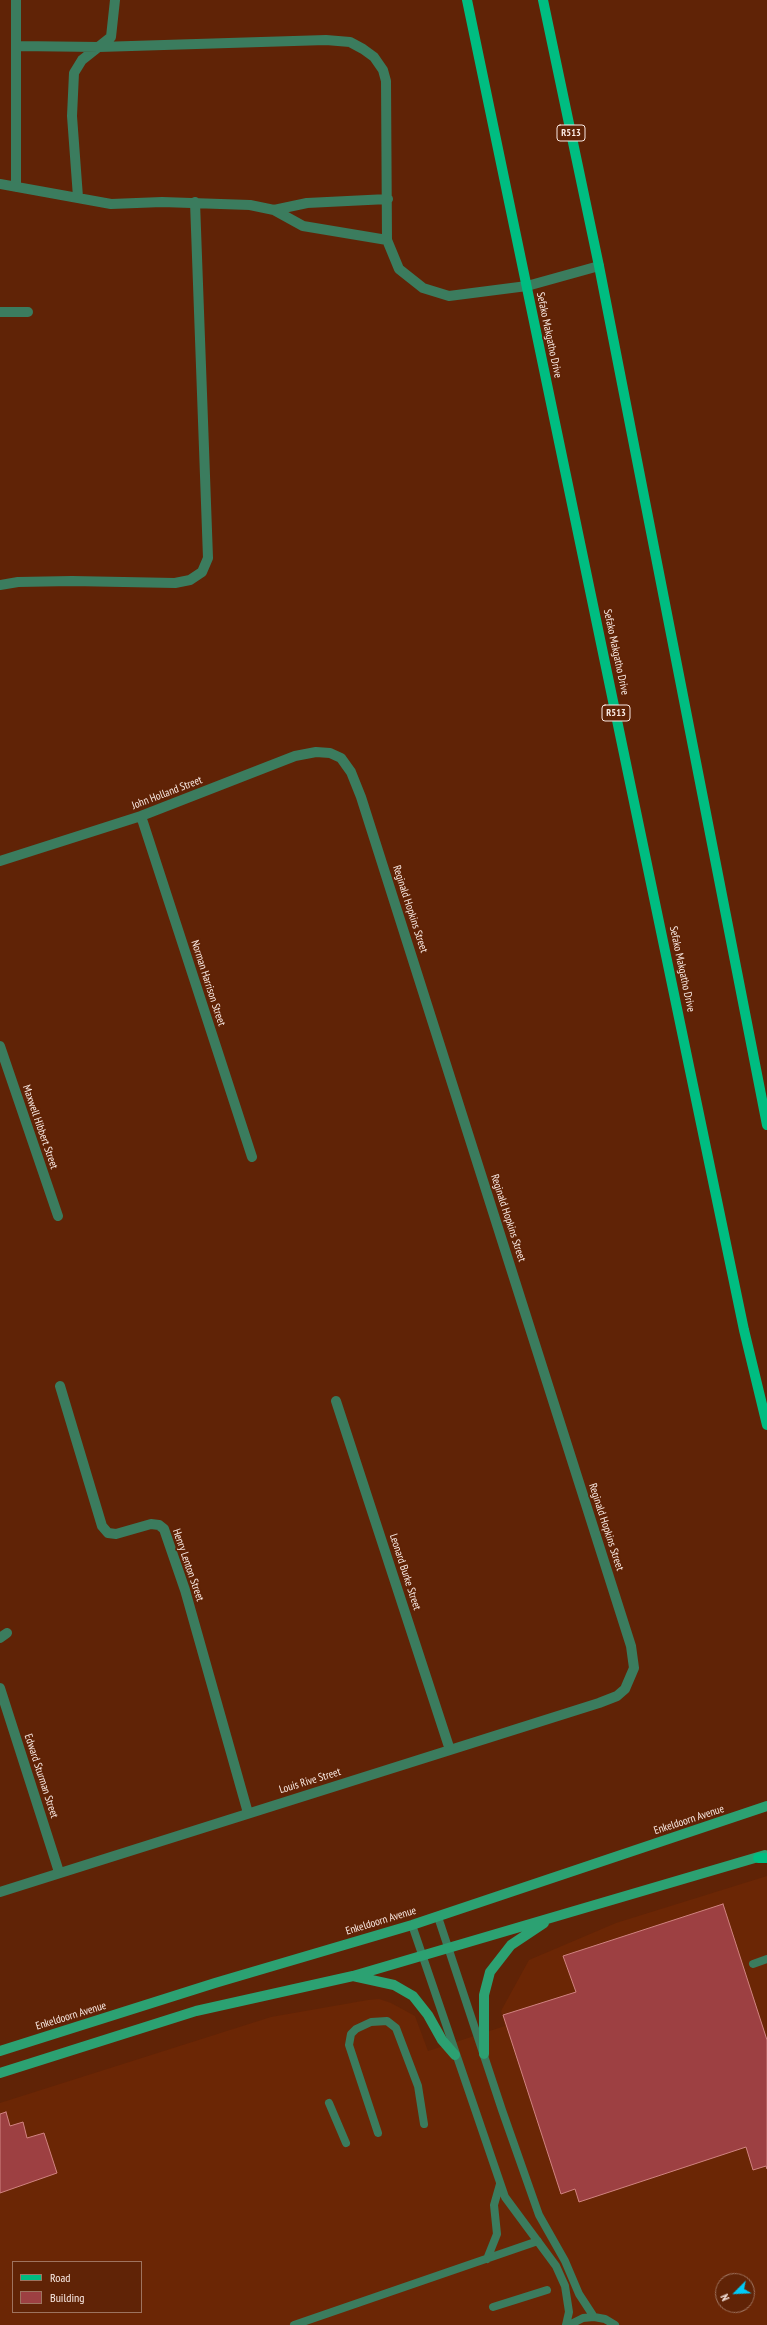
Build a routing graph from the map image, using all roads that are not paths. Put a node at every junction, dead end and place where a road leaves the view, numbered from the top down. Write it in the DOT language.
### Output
graph roads {
  1 [pos="16,0"];
  2 [pos="115,0"];
  3 [pos="467,0"];
  4 [pos="543,0"];
  5 [pos="17,46"];
  6 [pos="99,47"];
  7 [pos="0,184"];
  8 [pos="16,186"];
  9 [pos="78,197"];
  10 [pos="388,199"];
  11 [pos="196,202"];
  12 [pos="274,210"];
  13 [pos="387,240"];
  14 [pos="599,266"];
  15 [pos="527,286"];
  16 [pos="0,312"];
  17 [pos="28,312"];
  18 [pos="0,586"];
  19 [pos="341,758"];
  20 [pos="141,816"];
  21 [pos="0,861"];
  22 [pos="0,1046"];
  23 [pos="767,1125"];
  24 [pos="252,1157"];
  25 [pos="58,1216"];
  26 [pos="60,1386"];
  27 [pos="336,1401"];
  28 [pos="767,1425"];
  29 [pos="0,1688"];
  30 [pos="625,1689"];
  31 [pos="450,1750"];
  32 [pos="767,1806"];
  33 [pos="248,1813"];
  34 [pos="764,1857"];
  35 [pos="59,1872"];
  36 [pos="0,1892"];
  37 [pos="556,1916"];
  38 [pos="438,1917"];
  39 [pos="412,1925"];
  40 [pos="448,1947"];
  41 [pos="422,1956"];
  42 [pos="767,1959"];
  43 [pos="753,1964"];
  44 [pos="353,1976"];
  45 [pos="0,2051"];
  46 [pos="484,2054"];
  47 [pos="455,2055"];
  48 [pos="0,2073"];
  49 [pos="329,2103"];
  50 [pos="424,2124"];
  51 [pos="378,2133"];
  52 [pos="346,2143"];
  53 [pos="500,2184"];
  54 [pos="538,2241"];
  55 [pos="488,2259"];
  56 [pos="547,2290"];
  57 [pos="493,2308"];
  58 [pos="594,2317"];
  59 [pos="294,2325"];
  60 [pos="566,2325"];
  61 [pos="569,2325"];
  62 [pos="615,2325"];
  1 -- 5 [label="street"];
  2 -- 6 [label="street"];
  3 -- 15 [label="main road, Sefako Makgatho Drive / R513"];
  4 -- 14 [label="main road, R513"];
  5 -- 6 [label="street"];
  5 -- 8 [label="street"];
  6 -- 9 [label="street"];
  6 -- 10 [label="street"];
  7 -- 8 [label="street"];
  8 -- 9 [label="street"];
  9 -- 11 [label="street"];
  10 -- 12 [label="street"];
  10 -- 13 [label="street"];
  11 -- 12 [label="street"];
  11 -- 18 [label="street"];
  12 -- 13 [label="street"];
  13 -- 15 [label="street"];
  14 -- 15 [label="street"];
  14 -- 23 [label="main road, R513"];
  15 -- 28 [label="main road, Sefako Makgatho Drive / R513"];
  16 -- 17 [label="street"];
  19 -- 20 [label="street, John Holland Street"];
  19 -- 30 [label="street, Reginald Hopkins Street"];
  20 -- 21 [label="street, John Holland Street"];
  20 -- 24 [label="street, Norman Harrison Street"];
  22 -- 25 [label="street, Maxwell Hibbert Street"];
  26 -- 33 [label="street, Henry Lenton Street"];
  27 -- 31 [label="street, Leonard Burke Street"];
  29 -- 35 [label="street, Edward Sturman Street"];
  30 -- 31 [label="street, Louis Rive Street"];
  31 -- 33 [label="street, Louis Rive Street"];
  32 -- 38 [label="street, Enkeldoorn Avenue"];
  33 -- 35 [label="street, Louis Rive Street"];
  34 -- 37 [label="street"];
  35 -- 36 [label="street, Louis Rive Street"];
  37 -- 40 [label="street"];
  37 -- 46 [label="street"];
  38 -- 39 [label="street, Enkeldoorn Avenue"];
  38 -- 40 [label="lane"];
  39 -- 41 [label="lane"];
  39 -- 45 [label="street, Enkeldoorn Avenue"];
  40 -- 41 [label="street"];
  40 -- 46 [label="lane"];
  41 -- 44 [label="street"];
  41 -- 47 [label="lane"];
  42 -- 43 [label="lane"];
  44 -- 47 [label="street"];
  44 -- 48 [label="street"];
  46 -- 58 [label="lane"];
  47 -- 53 [label="lane"];
  49 -- 52 [label="lane"];
  50 -- 51 [label="lane"];
  53 -- 54 [label="lane"];
  53 -- 55 [label="lane"];
  54 -- 55 [label="lane"];
  54 -- 60 [label="lane"];
  55 -- 59 [label="lane"];
  56 -- 57 [label="lane"];
  58 -- 61 [label="lane"];
  58 -- 62 [label="lane"];
}
